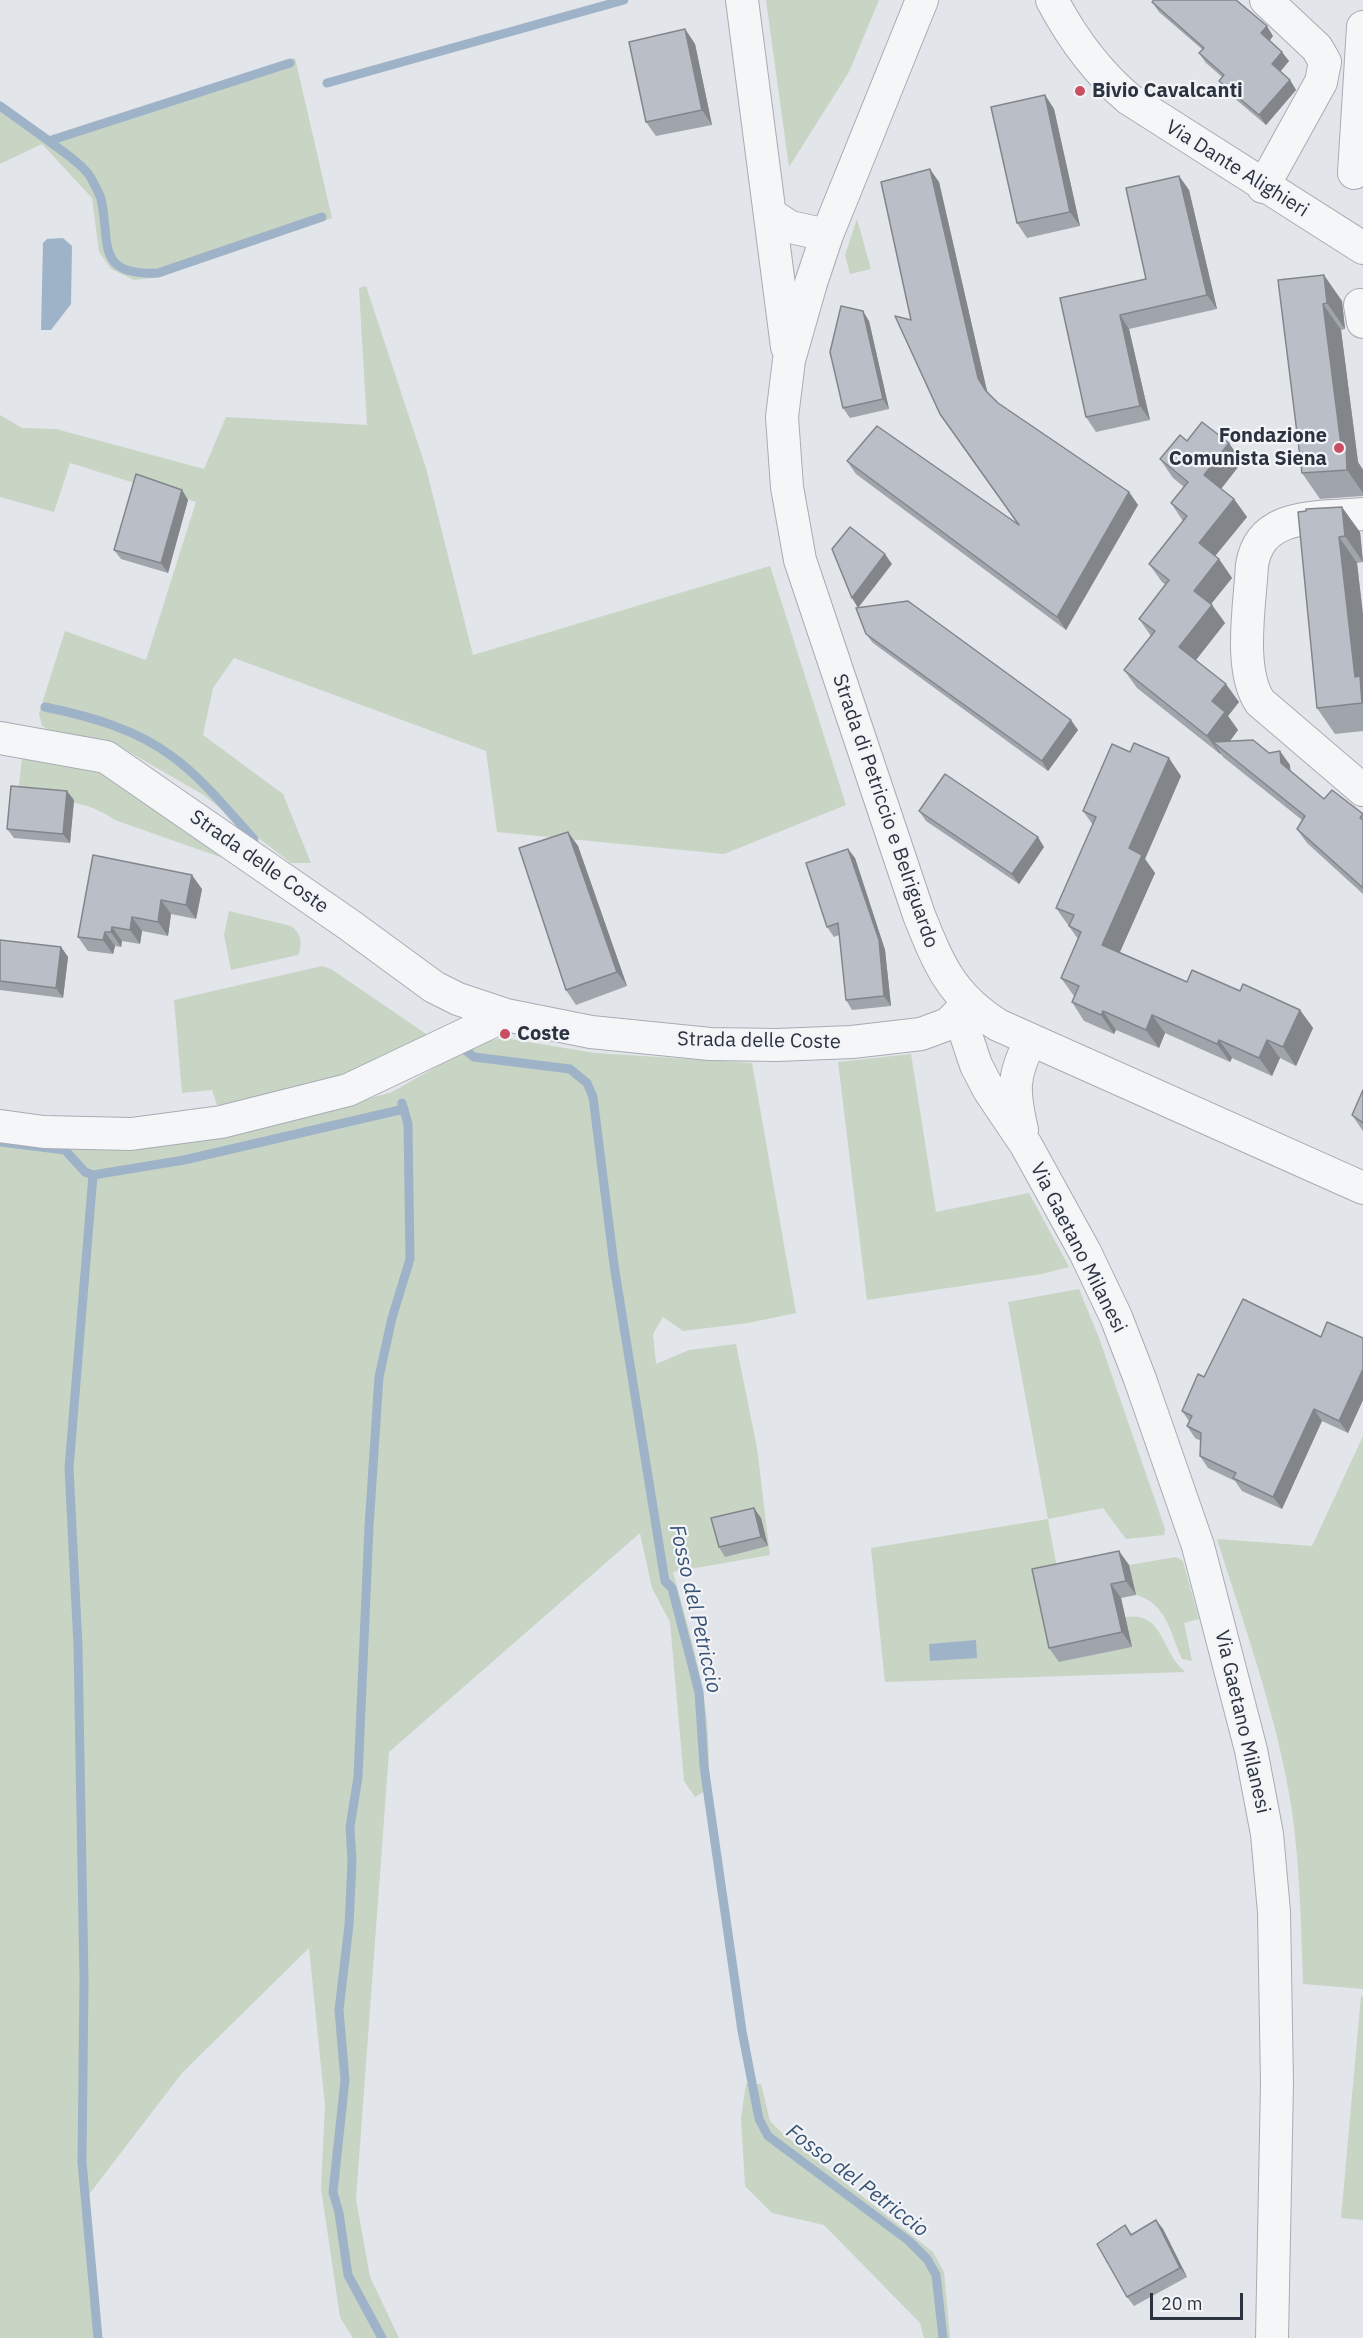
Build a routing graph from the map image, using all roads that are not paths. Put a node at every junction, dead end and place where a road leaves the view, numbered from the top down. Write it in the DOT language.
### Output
graph roads {
  1 [pos="742,0"];
  2 [pos="922,0"];
  3 [pos="1052,0"];
  4 [pos="1266,0"];
  5 [pos="1363,27"];
  6 [pos="1354,173"];
  7 [pos="1263,187"];
  8 [pos="770,214"];
  9 [pos="827,236"];
  10 [pos="1363,248"];
  11 [pos="789,360"];
  12 [pos="1363,514"];
  13 [pos="0,738"];
  14 [pos="1363,790"];
  15 [pos="968,1004"];
  16 [pos="506,1015"];
  17 [pos="1031,1040"];
  18 [pos="0,1126"];
  19 [pos="1026,1145"];
  20 [pos="1363,1188"];
  21 [pos="1272,2338"];
  1 -- 8 [label="street, Strada di Petriccio e Belriguardo"];
  2 -- 9 [label="street"];
  3 -- 7 [label="street, Via Dante Alighieri"];
  4 -- 7 [label="street"];
  5 -- 6 [label="street"];
  7 -- 10 [label="street, Via Dante Alighieri"];
  8 -- 9 [label="street"];
  8 -- 11 [label="street, Strada di Petriccio e Belriguardo"];
  9 -- 11 [label="street, Strada di Petriccio e Belriguardo"];
  11 -- 15 [label="street, Strada di Petriccio e Belriguardo"];
  12 -- 14 [label="street"];
  13 -- 16 [label="street, Strada delle Coste"];
  15 -- 16 [label="street, Strada delle Coste"];
  15 -- 17 [label="street, Strada di Petriccio e Belriguardo"];
  15 -- 19 [label="street, Via Gaetano Milanesi"];
  16 -- 18 [label="street"];
  17 -- 19 [label="street, Via Gaetano Milanesi"];
  17 -- 20 [label="street, Strada di Petriccio e Belriguardo"];
  19 -- 21 [label="street, Via Gaetano Milanesi"];
}
